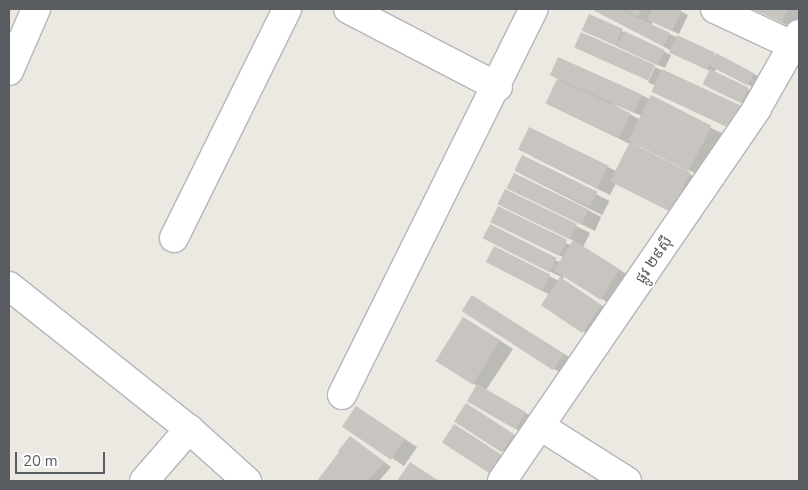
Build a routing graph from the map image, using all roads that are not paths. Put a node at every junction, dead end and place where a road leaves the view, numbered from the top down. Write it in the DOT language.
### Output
graph roads {
  1 [pos="36,9"];
  2 [pos="287,9"];
  3 [pos="348,9"];
  4 [pos="534,9"];
  5 [pos="715,9"];
  6 [pos="796,40"];
  7 [pos="9,70"];
  8 [pos="498,87"];
  9 [pos="174,238"];
  10 [pos="9,286"];
  11 [pos="342,395"];
  12 [pos="540,426"];
  13 [pos="189,429"];
  14 [pos="144,481"];
  15 [pos="247,481"];
  16 [pos="502,481"];
  17 [pos="627,481"];
  1 -- 7 [label="street"];
  2 -- 9 [label="street"];
  3 -- 8 [label="street"];
  4 -- 8 [label="street"];
  5 -- 6 [label="street"];
  6 -- 12 [label="street, ផ្លូវ ២៩ស៊ី"];
  8 -- 11 [label="street"];
  10 -- 13 [label="street"];
  12 -- 16 [label="street, ផ្លូវ ២៩ស៊ី"];
  12 -- 17 [label="street"];
  13 -- 14 [label="street"];
  13 -- 15 [label="street"];
}
